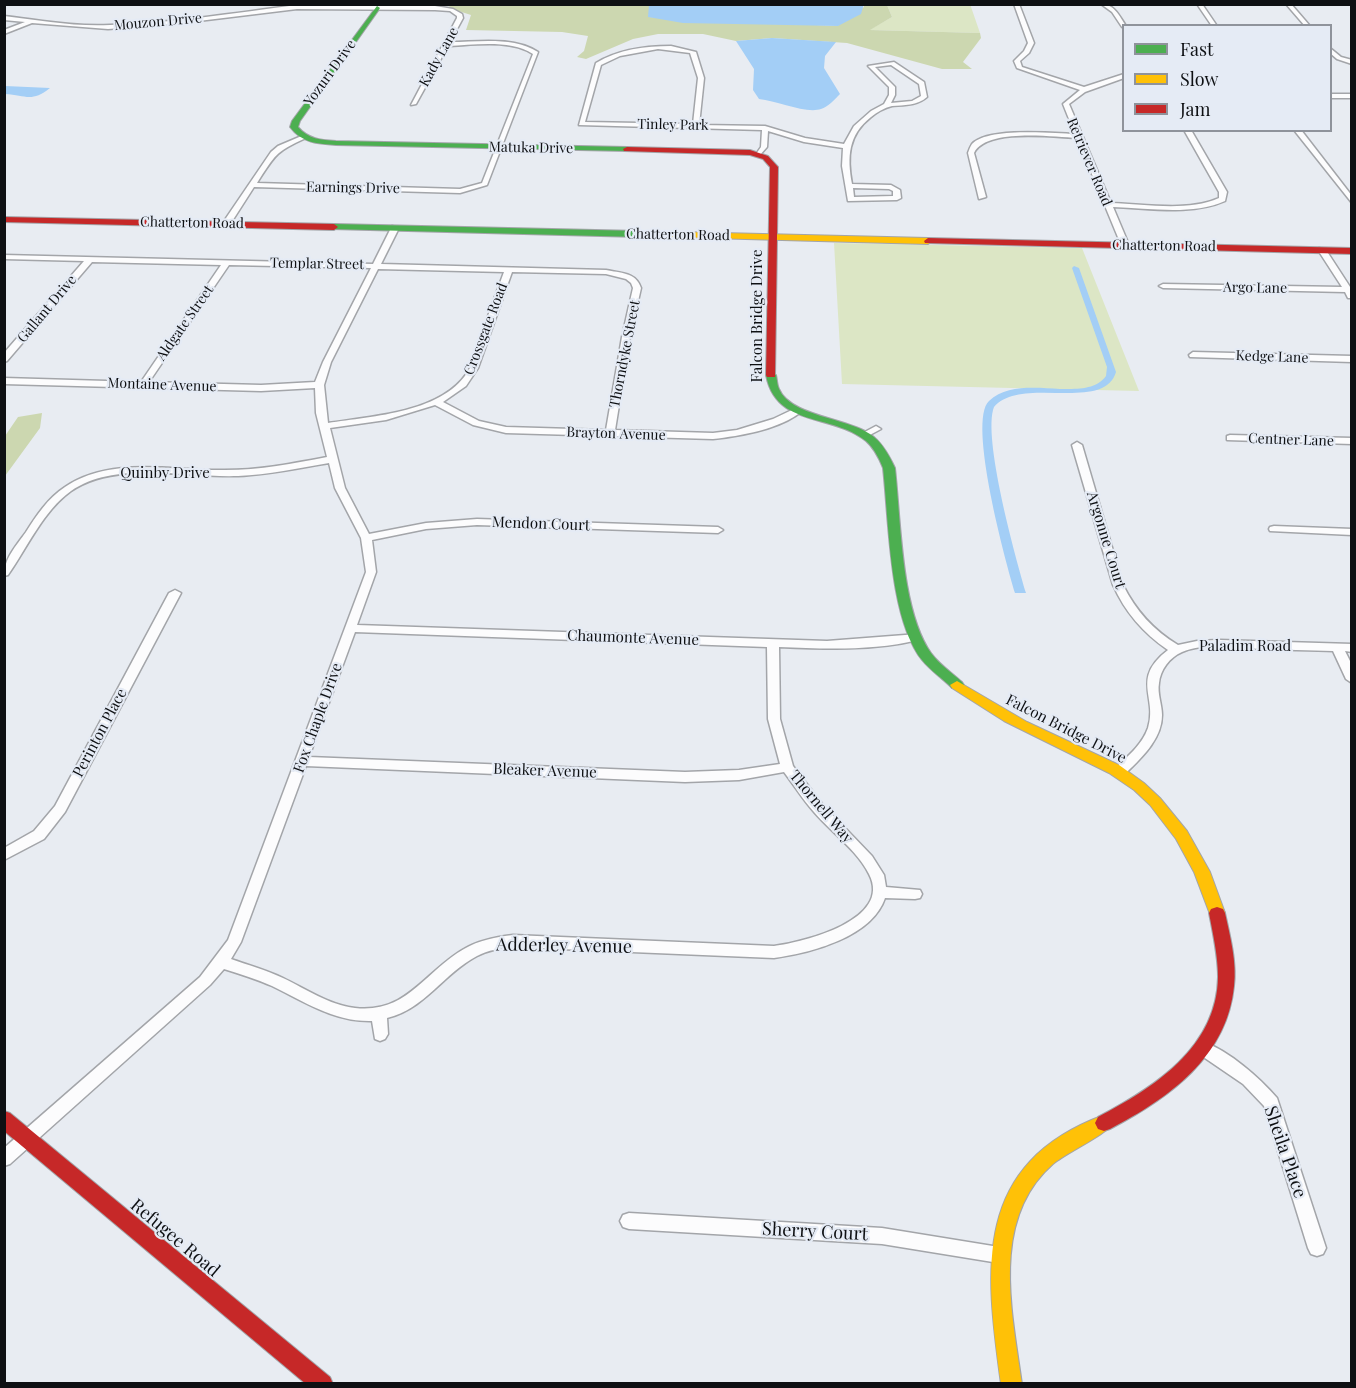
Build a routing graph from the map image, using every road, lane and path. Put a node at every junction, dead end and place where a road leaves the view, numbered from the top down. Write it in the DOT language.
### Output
graph roads {
  1 [pos="1016,4"];
  2 [pos="1102,4"];
  3 [pos="1199,4"];
  4 [pos="1288,4"];
  5 [pos="377,8"];
  6 [pos="455,12"];
  7 [pos="4,18"];
  8 [pos="31,22"];
  9 [pos="1123,24"];
  10 [pos="1214,24"];
  11 [pos="1306,24"];
  12 [pos="4,32"];
  13 [pos="446,44"];
  14 [pos="1332,52"];
  15 [pos="1347,62"];
  16 [pos="1122,77"];
  17 [pos="1086,90"];
  18 [pos="1332,96"];
  19 [pos="1352,96"];
  20 [pos="413,104"];
  21 [pos="887,105"];
  22 [pos="696,126"];
  23 [pos="765,128"];
  24 [pos="1188,132"];
  25 [pos="1299,132"];
  26 [pos="1079,136"];
  27 [pos="304,137"];
  28 [pos="845,146"];
  29 [pos="501,147"];
  30 [pos="759,154"];
  31 [pos="252,185"];
  32 [pos="849,186"];
  33 [pos="982,197"];
  34 [pos="1352,201"];
  35 [pos="1218,202"];
  36 [pos="1107,205"];
  37 [pos="1230,207"];
  38 [pos="4,219"];
  39 [pos="226,224"];
  40 [pos="395,228"];
  41 [pos="774,237"];
  42 [pos="1125,245"];
  43 [pos="1322,250"];
  44 [pos="1352,251"];
  45 [pos="4,257"];
  46 [pos="90,259"];
  47 [pos="228,262"];
  48 [pos="376,266"];
  49 [pos="508,269"];
  50 [pos="629,277"];
  51 [pos="1163,286"];
  52 [pos="1349,294"];
  53 [pos="1193,355"];
  54 [pos="4,359"];
  55 [pos="1352,359"];
  56 [pos="4,381"];
  57 [pos="142,385"];
  58 [pos="319,385"];
  59 [pos="436,402"];
  60 [pos="797,411"];
  61 [pos="324,426"];
  62 [pos="610,434"];
  63 [pos="1230,438"];
  64 [pos="1352,441"];
  65 [pos="1077,445"];
  66 [pos="333,459"];
  67 [pos="1274,529"];
  68 [pos="718,530"];
  69 [pos="1352,532"];
  70 [pos="366,538"];
  71 [pos="4,573"];
  72 [pos="175,593"];
  73 [pos="352,628"];
  74 [pos="914,637"];
  75 [pos="773,644"];
  76 [pos="1337,647"];
  77 [pos="1352,648"];
  78 [pos="1177,650"];
  79 [pos="1352,679"];
  80 [pos="302,762"];
  81 [pos="787,766"];
  82 [pos="1119,772"];
  83 [pos="4,855"];
  84 [pos="880,892"];
  85 [pos="915,894"];
  86 [pos="221,962"];
  87 [pos="379,1013"];
  88 [pos="380,1034"];
  89 [pos="1204,1049"];
  90 [pos="4,1119"];
  91 [pos="27,1139"];
  92 [pos="4,1159"];
  93 [pos="629,1221"];
  94 [pos="1317,1248"];
  95 [pos="999,1255"];
  96 [pos="323,1383"];
  97 [pos="1012,1383"];
  1 -- 17 [label="street"];
  2 -- 9 [label="street"];
  3 -- 10 [label="street"];
  4 -- 11 [label="street"];
  5 -- 6 [label="street, Mouzon Drive"];
  5 -- 8 [label="street, Mouzon Drive"];
  5 -- 27 [label="street, Yozuri Drive"];
  6 -- 13 [label="street, Kady Lane"];
  7 -- 8 [label="street, Mouzon Drive"];
  8 -- 12 [label="street"];
  13 -- 20 [label="street, Kady Lane"];
  13 -- 29 [label="street"];
  14 -- 15 [label="street"];
  16 -- 17 [label="street, Retriever Road"];
  17 -- 26 [label="street, Retriever Road"];
  18 -- 19 [label="street"];
  21 -- 21 [label="street"];
  21 -- 28 [label="street"];
  22 -- 22 [label="street, Tinley Park"];
  22 -- 23 [label="street, Tinley Park"];
  23 -- 28 [label="street, Tinley Park"];
  23 -- 30 [label="street"];
  24 -- 35 [label="street"];
  25 -- 34 [label="street"];
  26 -- 33 [label="street"];
  26 -- 36 [label="street, Retriever Road"];
  27 -- 29 [label="street, Matuka Drive"];
  27 -- 31 [label="street"];
  28 -- 32 [label="street"];
  29 -- 30 [label="street, Matuka Drive"];
  29 -- 31 [label="street, Earnings Drive"];
  30 -- 41 [label="street, Falcon Bridge Drive"];
  31 -- 39 [label="street"];
  32 -- 32 [label="street"];
  35 -- 36 [label="street"];
  35 -- 37 [label="street"];
  36 -- 42 [label="street, Retriever Road"];
  38 -- 39 [label="street, Chatterton Road"];
  39 -- 40 [label="street, Chatterton Road"];
  40 -- 41 [label="street, Chatterton Road"];
  40 -- 48 [label="street, Fox Chaple Drive"];
  41 -- 42 [label="street, Chatterton Road"];
  41 -- 60 [label="street, Falcon Bridge Drive"];
  42 -- 43 [label="street, Chatterton Road"];
  43 -- 44 [label="street, Chatterton Road"];
  43 -- 52 [label="street"];
  45 -- 46 [label="street, Templar Street"];
  46 -- 47 [label="street, Templar Street"];
  46 -- 54 [label="street, Gallant Drive"];
  47 -- 48 [label="street, Templar Street"];
  47 -- 57 [label="street, Aldgate Street"];
  48 -- 49 [label="street, Templar Street"];
  48 -- 58 [label="street, Fox Chaple Drive"];
  49 -- 50 [label="street, Templar Street"];
  49 -- 59 [label="street, Crossgate Road"];
  50 -- 62 [label="street, Thorndyke Street"];
  51 -- 52 [label="street, Argo Lane"];
  53 -- 55 [label="street, Kedge Lane"];
  56 -- 57 [label="street, Montaine Avenue"];
  57 -- 58 [label="street, Montaine Avenue"];
  58 -- 61 [label="street, Fox Chaple Drive"];
  59 -- 61 [label="street, Crossgate Road"];
  59 -- 62 [label="street, Brayton Avenue"];
  60 -- 62 [label="street, Brayton Avenue"];
  60 -- 74 [label="street, Falcon Bridge Drive"];
  61 -- 66 [label="street, Fox Chaple Drive"];
  63 -- 64 [label="street, Centner Lane"];
  65 -- 78 [label="street, Argonne Court"];
  66 -- 70 [label="street, Fox Chaple Drive"];
  66 -- 71 [label="street, Quinby Drive"];
  67 -- 69 [label="street"];
  68 -- 70 [label="street, Mendon Court"];
  70 -- 73 [label="street, Fox Chaple Drive"];
  72 -- 83 [label="street, Perinton Place"];
  73 -- 75 [label="street, Chaumonte Avenue"];
  73 -- 80 [label="street, Fox Chaple Drive"];
  74 -- 75 [label="street, Chaumonte Avenue"];
  74 -- 82 [label="street, Falcon Bridge Drive"];
  75 -- 81 [label="street, Thornell Way"];
  76 -- 77 [label="street, Paladim Road"];
  76 -- 78 [label="street, Paladim Road"];
  76 -- 79 [label="street"];
  78 -- 82 [label="street, Paladim Road"];
  80 -- 81 [label="street, Bleaker Avenue"];
  80 -- 86 [label="street, Fox Chaple Drive"];
  81 -- 84 [label="street, Thornell Way"];
  82 -- 89 [label="street, Falcon Bridge Drive"];
  84 -- 85 [label="street"];
  84 -- 87 [label="street, Adderley Avenue"];
  86 -- 87 [label="street, Adderley Avenue"];
  86 -- 91 [label="street, Fox Chaple Drive"];
  87 -- 88 [label="street"];
  89 -- 94 [label="street, Sheila Place"];
  89 -- 95 [label="street, Falcon Bridge Drive"];
  90 -- 91 [label="street, Refugee Road"];
  91 -- 92 [label="street, Fox Chaple Drive"];
  91 -- 96 [label="street, Refugee Road"];
  93 -- 95 [label="street, Sherry Court"];
  95 -- 97 [label="street, Falcon Bridge Drive"];
}
